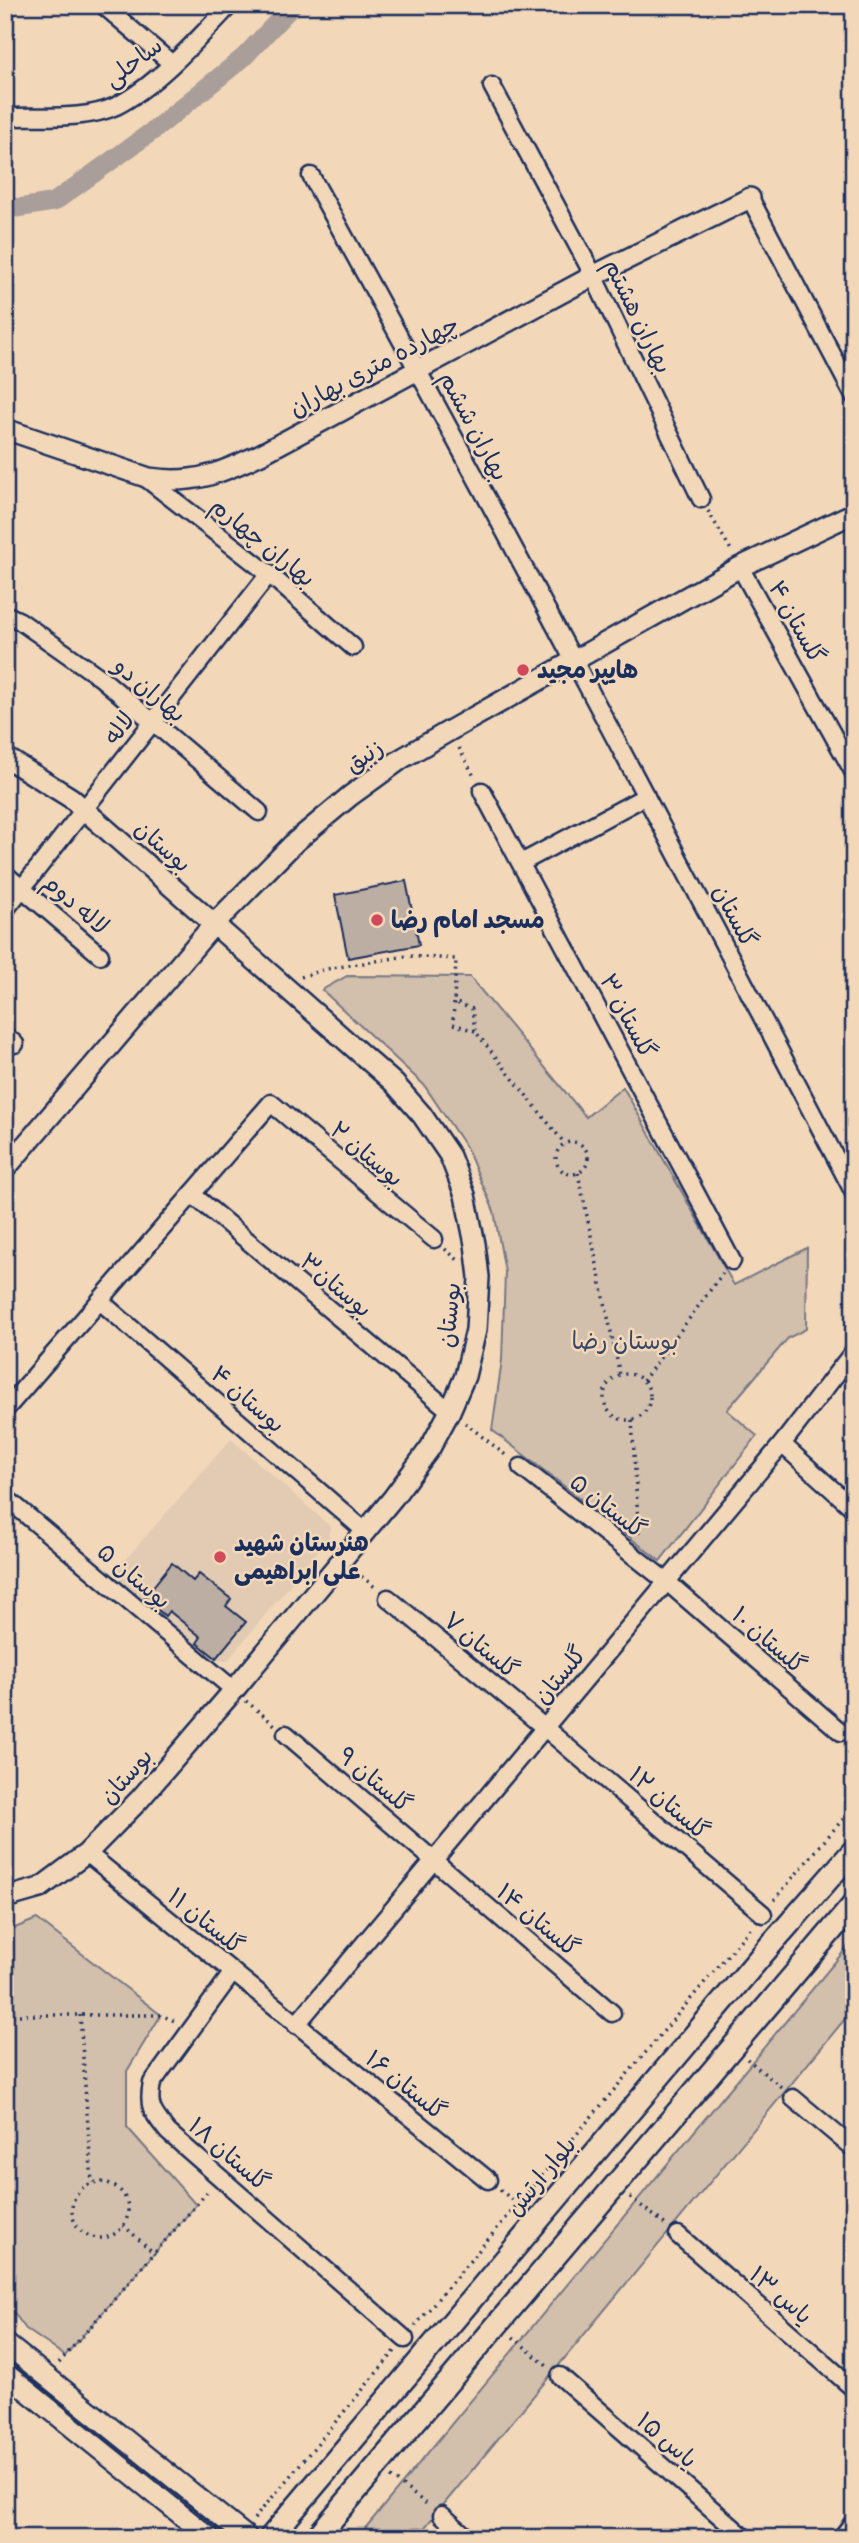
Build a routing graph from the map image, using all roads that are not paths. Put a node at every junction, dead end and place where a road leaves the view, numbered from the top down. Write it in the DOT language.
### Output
graph roads {
  1 [pos="103,5"];
  2 [pos="230,5"];
  3 [pos="171,63"];
  4 [pos="492,86"];
  5 [pos="5,111"];
  6 [pos="311,176"];
  7 [pos="750,198"];
  8 [pos="593,276"];
  9 [pos="418,370"];
  10 [pos="854,396"];
  11 [pos="5,429"];
  12 [pos="142,476"];
  13 [pos="702,499"];
  14 [pos="854,513"];
  15 [pos="740,567"];
  16 [pos="269,574"];
  17 [pos="5,614"];
  18 [pos="353,647"];
  19 [pos="573,663"];
  20 [pos="153,722"];
  21 [pos="5,757"];
  22 [pos="854,773"];
  23 [pos="482,792"];
  24 [pos="646,796"];
  25 [pos="84,810"];
  26 [pos="259,811"];
  27 [pos="521,863"];
  28 [pos="5,874"];
  29 [pos="23,887"];
  30 [pos="5,910"];
  31 [pos="214,924"];
  32 [pos="100,955"];
  33 [pos="5,1169"];
  34 [pos="854,1193"];
  35 [pos="192,1194"];
  36 [pos="433,1239"];
  37 [pos="732,1261"];
  38 [pos="100,1301"];
  39 [pos="854,1350"];
  40 [pos="5,1410"];
  41 [pos="450,1411"];
  42 [pos="782,1444"];
  43 [pos="521,1467"];
  44 [pos="5,1497"];
  45 [pos="854,1508"];
  46 [pos="365,1531"];
  47 [pos="667,1581"];
  48 [pos="388,1598"];
  49 [pos="234,1690"];
  50 [pos="545,1728"];
  51 [pos="841,1732"];
  52 [pos="286,1734"];
  53 [pos="854,1850"];
  54 [pos="87,1853"];
  55 [pos="434,1861"];
  56 [pos="5,1898"];
  57 [pos="854,1904"];
  58 [pos="763,1914"];
  59 [pos="785,1928"];
  60 [pos="813,1951"];
  61 [pos="233,1972"];
  62 [pos="612,2013"];
  63 [pos="296,2025"];
  64 [pos="793,2098"];
  65 [pos="854,2149"];
  66 [pos="488,2180"];
  67 [pos="678,2235"];
  68 [pos="405,2339"];
  69 [pos="5,2343"];
  70 [pos="5,2373"];
  71 [pos="560,2376"];
  72 [pos="854,2389"];
  73 [pos="442,2515"];
  74 [pos="854,2524"];
  75 [pos="258,2534"];
  76 [pos="210,2538"];
  77 [pos="316,2538"];
  78 [pos="468,2538"];
  79 [pos="745,2538"];
  80 [pos="843,2538"];
  1 -- 3 [label="street"];
  2 -- 3 [label="street, ساحلی"];
  3 -- 5 [label="street, ساحلی"];
  4 -- 8 [label="street, بهاران هشتم"];
  6 -- 9 [label="street, بهاران ششم"];
  7 -- 8 [label="street, چهارده متری بهاران"];
  7 -- 10 [label="street"];
  8 -- 9 [label="street, چهارده متری بهاران"];
  8 -- 13 [label="street, بهاران هشتم"];
  9 -- 12 [label="street, چهارده متری بهاران"];
  9 -- 19 [label="street, بهاران ششم"];
  11 -- 12 [label="street, چهارده متری بهاران"];
  12 -- 16 [label="street, بهاران چهارم"];
  14 -- 15 [label="street, زنبق"];
  15 -- 19 [label="street, زنبق"];
  15 -- 22 [label="street, گلستان ۴"];
  16 -- 18 [label="street, بهاران چهارم"];
  16 -- 20 [label="street, لاله"];
  17 -- 20 [label="street, بهاران دو"];
  19 -- 24 [label="street, گلستان"];
  19 -- 31 [label="street, زنبق"];
  20 -- 25 [label="street, لاله"];
  20 -- 26 [label="street, بهاران دو"];
  21 -- 25 [label="street, بوستان"];
  23 -- 27 [label="street, گلستان ۳"];
  24 -- 27 [label="street"];
  24 -- 34 [label="street, گلستان"];
  25 -- 29 [label="street, لاله"];
  25 -- 31 [label="street, بوستان"];
  27 -- 37 [label="street, گلستان ۳"];
  28 -- 29 [label="street, لاله دوم"];
  29 -- 30 [label="street, لاله"];
  29 -- 32 [label="street, لاله دوم"];
  31 -- 33 [label="street, زنبق"];
  31 -- 41 [label="street, بوستان"];
  35 -- 36 [label="street, بوستان ۲"];
  35 -- 38 [label="street"];
  35 -- 41 [label="street, بوستان۳"];
  38 -- 40 [label="street"];
  38 -- 46 [label="street, بوستان ۴"];
  39 -- 42 [label="street, گلستان"];
  41 -- 46 [label="street, بوستان"];
  42 -- 45 [label="street"];
  42 -- 47 [label="street, گلستان"];
  43 -- 47 [label="street, گلستان ۵"];
  44 -- 49 [label="street, بوستان ۵"];
  46 -- 49 [label="street, بوستان"];
  47 -- 50 [label="street, گلستان"];
  47 -- 51 [label="street, گلستان ۱۰"];
  48 -- 50 [label="street, گلستان ۷"];
  49 -- 54 [label="street, بوستان"];
  50 -- 55 [label="street, گلستان"];
  50 -- 58 [label="street, گلستان ۱۲"];
  52 -- 55 [label="street, گلستان ۹"];
  53 -- 59 [label="main road, بلوار ارتش"];
  54 -- 56 [label="street, بوستان"];
  54 -- 61 [label="street, گلستان ۱۱"];
  55 -- 62 [label="street, گلستان ۱۴"];
  55 -- 63 [label="street, گلستان"];
  57 -- 60 [label="main road"];
  59 -- 60 [label="main road"];
  59 -- 75 [label="main road, بلوار ارتش"];
  60 -- 77 [label="main road"];
  61 -- 63 [label="street, گلستان ۱۱"];
  61 -- 68 [label="street, گلستان ۱۸"];
  63 -- 66 [label="street, گلستان ۱۶"];
  64 -- 65 [label="street"];
  67 -- 72 [label="street, یاس ۱۳"];
  69 -- 75 [label="street"];
  70 -- 76 [label="street"];
  71 -- 79 [label="street, یاس ۱۵"];
  73 -- 78 [label="street"];
  74 -- 80 [label="street"];
}
